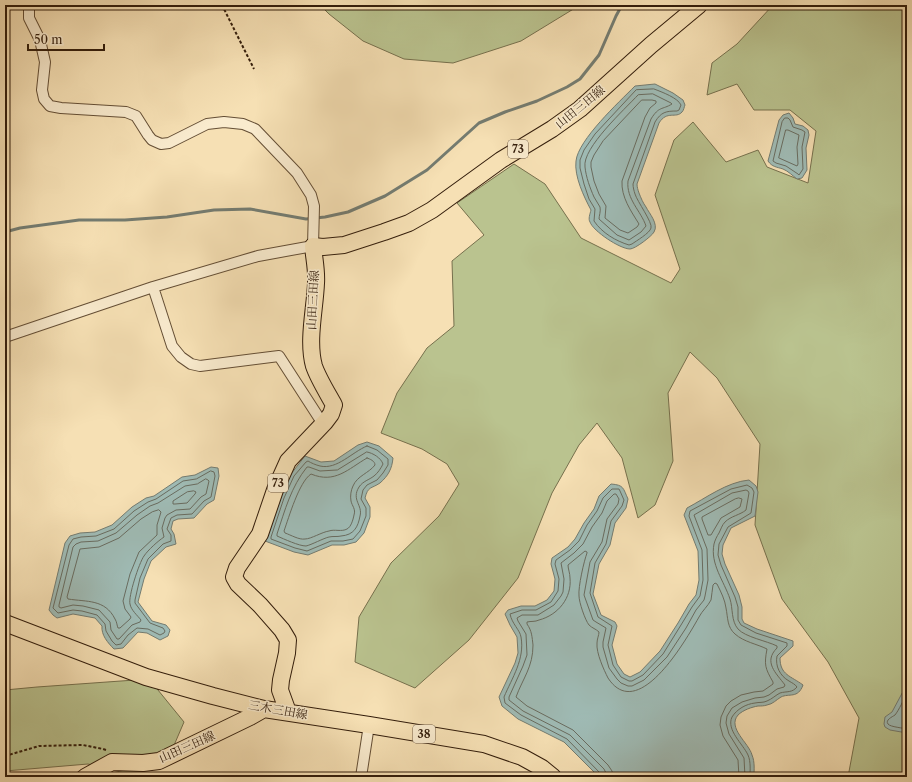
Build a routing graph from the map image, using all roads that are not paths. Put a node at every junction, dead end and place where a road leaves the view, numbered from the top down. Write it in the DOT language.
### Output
graph roads {
  1 [pos="29,5"];
  2 [pos="699,5"];
  3 [pos="313,246"];
  4 [pos="153,287"];
  5 [pos="5,337"];
  6 [pos="323,424"];
  7 [pos="5,623"];
  8 [pos="264,709"];
  9 [pos="288,712"];
  10 [pos="369,725"];
  11 [pos="85,777"];
  12 [pos="361,777"];
  13 [pos="553,777"];
  1 -- 3 [label="street"];
  2 -- 3 [label="main road, 山田三田線 / 73"];
  3 -- 4 [label="street"];
  3 -- 6 [label="main road, 山田三田線 / 73"];
  4 -- 5 [label="street"];
  4 -- 6 [label="street"];
  6 -- 9 [label="main road, 山田三田線 / 73"];
  7 -- 8 [label="main road, 三木三田線 / 38"];
  8 -- 9 [label="main road, 三木三田線 / 38"];
  8 -- 11 [label="main road, 山田三田線"];
  9 -- 10 [label="main road, 三木三田線 / 38"];
  10 -- 12 [label="street"];
  10 -- 13 [label="main road, 三木三田線 / 38"];
}
